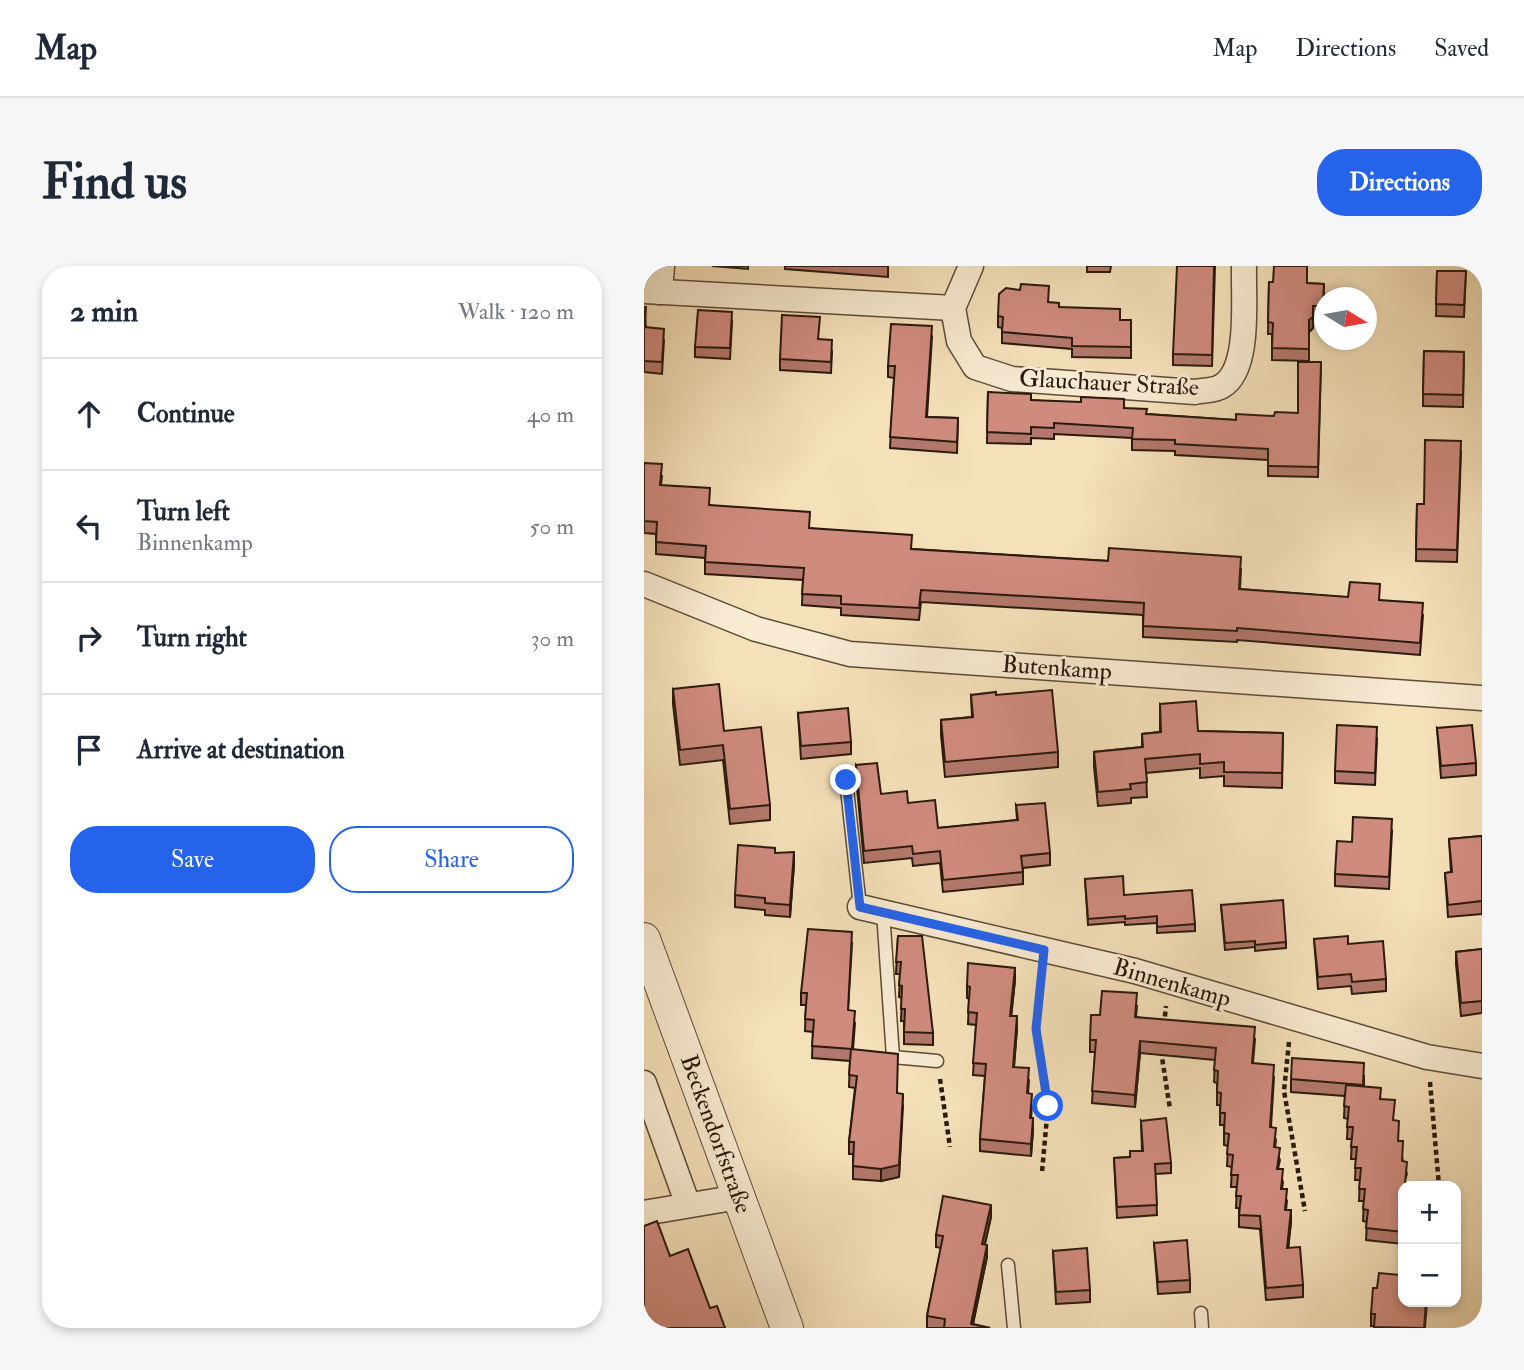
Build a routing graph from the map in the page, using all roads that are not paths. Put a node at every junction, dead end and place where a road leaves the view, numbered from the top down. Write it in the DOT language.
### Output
graph roads {
  1 [pos="662,266"];
  2 [pos="971,266"];
  3 [pos="1244,266"];
  4 [pos="652,292"];
  5 [pos="953,308"];
  6 [pos="644,584"];
  7 [pos="1482,698"];
  8 [pos="846,780"];
  9 [pos="872,910"];
  10 [pos="644,939"];
  11 [pos="937,1061"];
  12 [pos="1482,1066"];
  13 [pos="644,1083"];
  14 [pos="739,1197"];
  15 [pos="688,1205"];
  16 [pos="644,1213"];
  17 [pos="1009,1265"];
  18 [pos="1201,1313"];
  19 [pos="788,1328"];
  20 [pos="1014,1328"];
  21 [pos="1202,1328"];
  1 -- 4 [label="street"];
  2 -- 5 [label="street"];
  3 -- 5 [label="street, Glauchauer Straße"];
  4 -- 5 [label="street"];
  6 -- 7 [label="street, Butenkamp"];
  8 -- 9 [label="lane"];
  9 -- 11 [label="lane"];
  9 -- 12 [label="street, Binnenkamp"];
  10 -- 14 [label="street, Beckendorfstraße"];
  13 -- 15 [label="street"];
  14 -- 15 [label="street"];
  14 -- 19 [label="street, Beckendorfstraße"];
  15 -- 16 [label="street"];
  17 -- 20 [label="lane"];
  18 -- 21 [label="lane"];
}
